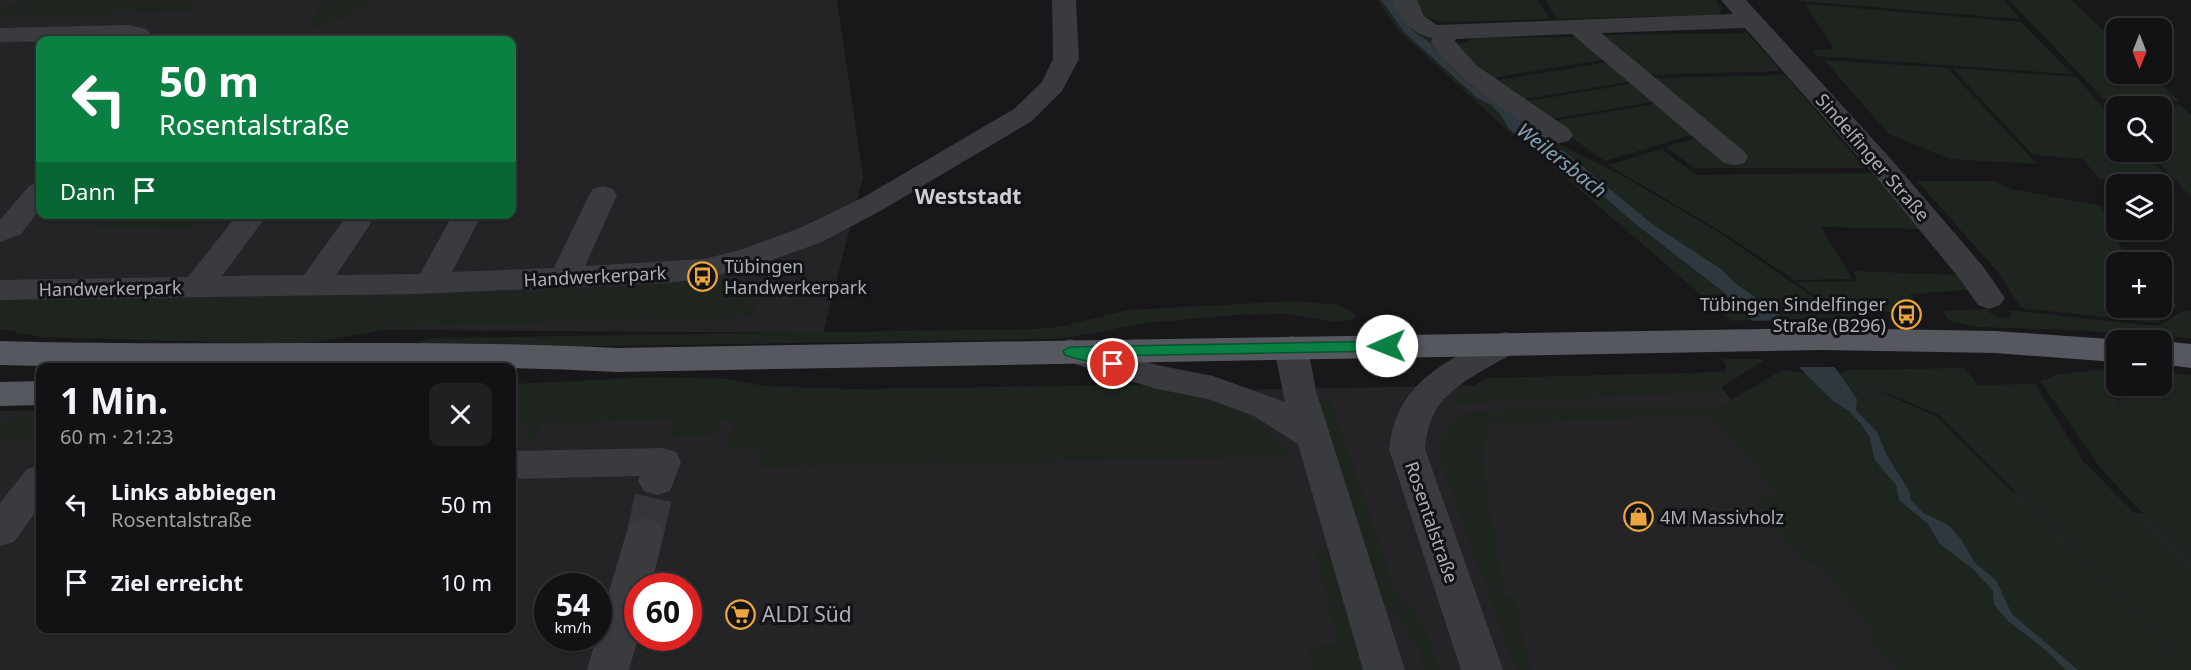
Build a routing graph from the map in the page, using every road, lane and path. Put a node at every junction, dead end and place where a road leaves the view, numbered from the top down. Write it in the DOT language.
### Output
graph roads {
  1 [pos="1064,0"];
  2 [pos="1405,0"];
  3 [pos="1733,0"];
  4 [pos="1751,21"];
  5 [pos="1578,27"];
  6 [pos="1445,32"];
  7 [pos="0,35"];
  8 [pos="140,36"];
  9 [pos="1559,135"];
  10 [pos="1734,158"];
  11 [pos="603,195"];
  12 [pos="36,196"];
  13 [pos="250,219"];
  14 [pos="359,219"];
  15 [pos="465,219"];
  16 [pos="0,233"];
  17 [pos="565,277"];
  18 [pos="430,283"];
  19 [pos="313,285"];
  20 [pos="197,287"];
  21 [pos="0,290"];
  22 [pos="1989,298"];
  23 [pos="1505,343"];
  24 [pos="1291,348"];
  25 [pos="2106,349"];
  26 [pos="1070,351"];
  27 [pos="0,353"];
  28 [pos="2172,354"];
  29 [pos="2191,356"];
  30 [pos="617,360"];
  31 [pos="516,372"];
  32 [pos="36,393"];
  33 [pos="0,394"];
  34 [pos="1314,437"];
  35 [pos="516,465"];
  36 [pos="657,482"];
  37 [pos="36,484"];
  38 [pos="0,531"];
  39 [pos="645,534"];
  40 [pos="608,670"];
  41 [pos="1384,670"];
  42 [pos="1482,670"];
  1 -- 17 [label="street, Handwerkerpark"];
  2 -- 6 [label="street"];
  3 -- 4 [label="street, Sindelfinger Straße"];
  4 -- 5 [label="street"];
  4 -- 22 [label="street, Sindelfinger Straße"];
  5 -- 6 [label="street"];
  5 -- 10 [label="street"];
  6 -- 9 [label="street"];
  7 -- 8 [label="street"];
  11 -- 17 [label="street"];
  12 -- 16 [label="street"];
  13 -- 20 [label="street"];
  14 -- 19 [label="street"];
  15 -- 18 [label="street"];
  17 -- 18 [label="street, Handwerkerpark"];
  18 -- 19 [label="street, Handwerkerpark"];
  19 -- 20 [label="street, Handwerkerpark"];
  20 -- 21 [label="street, Handwerkerpark"];
  23 -- 24 [label="main road"];
  23 -- 25 [label="main road"];
  23 -- 42 [label="street, Rosentalstraße"];
  24 -- 26 [label="main road"];
  24 -- 34 [label="street"];
  26 -- 30 [label="main road"];
  26 -- 34 [label="street"];
  27 -- 30 [label="main road"];
  28 -- 29 [label="main road"];
  30 -- 31 [label="main road"];
  32 -- 33 [label="main road"];
  34 -- 41 [label="street"];
  35 -- 36 [label="street"];
  37 -- 38 [label="street"];
  39 -- 40 [label="street"];
}
